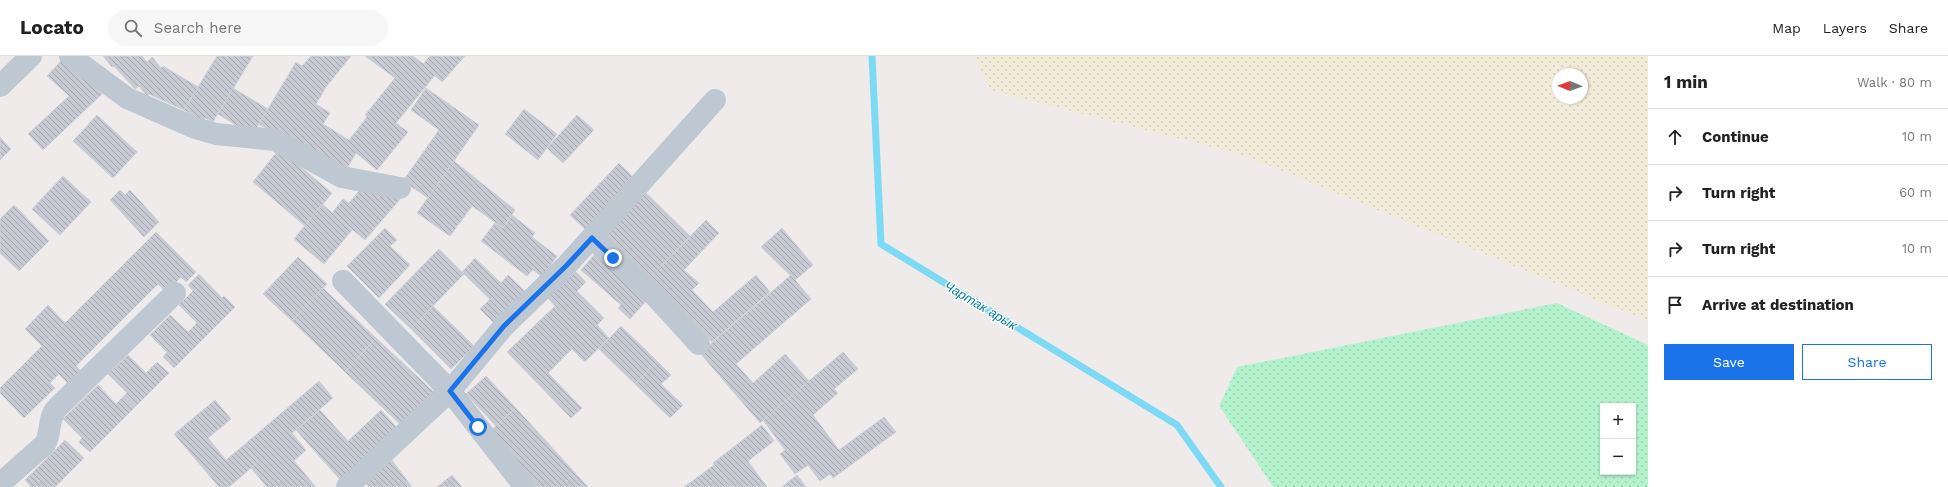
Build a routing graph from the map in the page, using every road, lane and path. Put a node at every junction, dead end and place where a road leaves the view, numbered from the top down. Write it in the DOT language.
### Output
graph roads {
  1 [pos="31,56"];
  2 [pos="70,56"];
  3 [pos="0,86"];
  4 [pos="715,100"];
  5 [pos="400,188"];
  6 [pos="592,238"];
  7 [pos="344,282"];
  8 [pos="174,293"];
  9 [pos="699,344"];
  10 [pos="450,391"];
  11 [pos="0,484"];
  12 [pos="347,487"];
  13 [pos="525,487"];
  1 -- 3 [label="street"];
  2 -- 5 [label="street"];
  4 -- 6 [label="street"];
  6 -- 9 [label="street"];
  6 -- 10 [label="street"];
  7 -- 10 [label="street"];
  8 -- 11 [label="street"];
  10 -- 12 [label="street"];
  10 -- 13 [label="street"];
}
